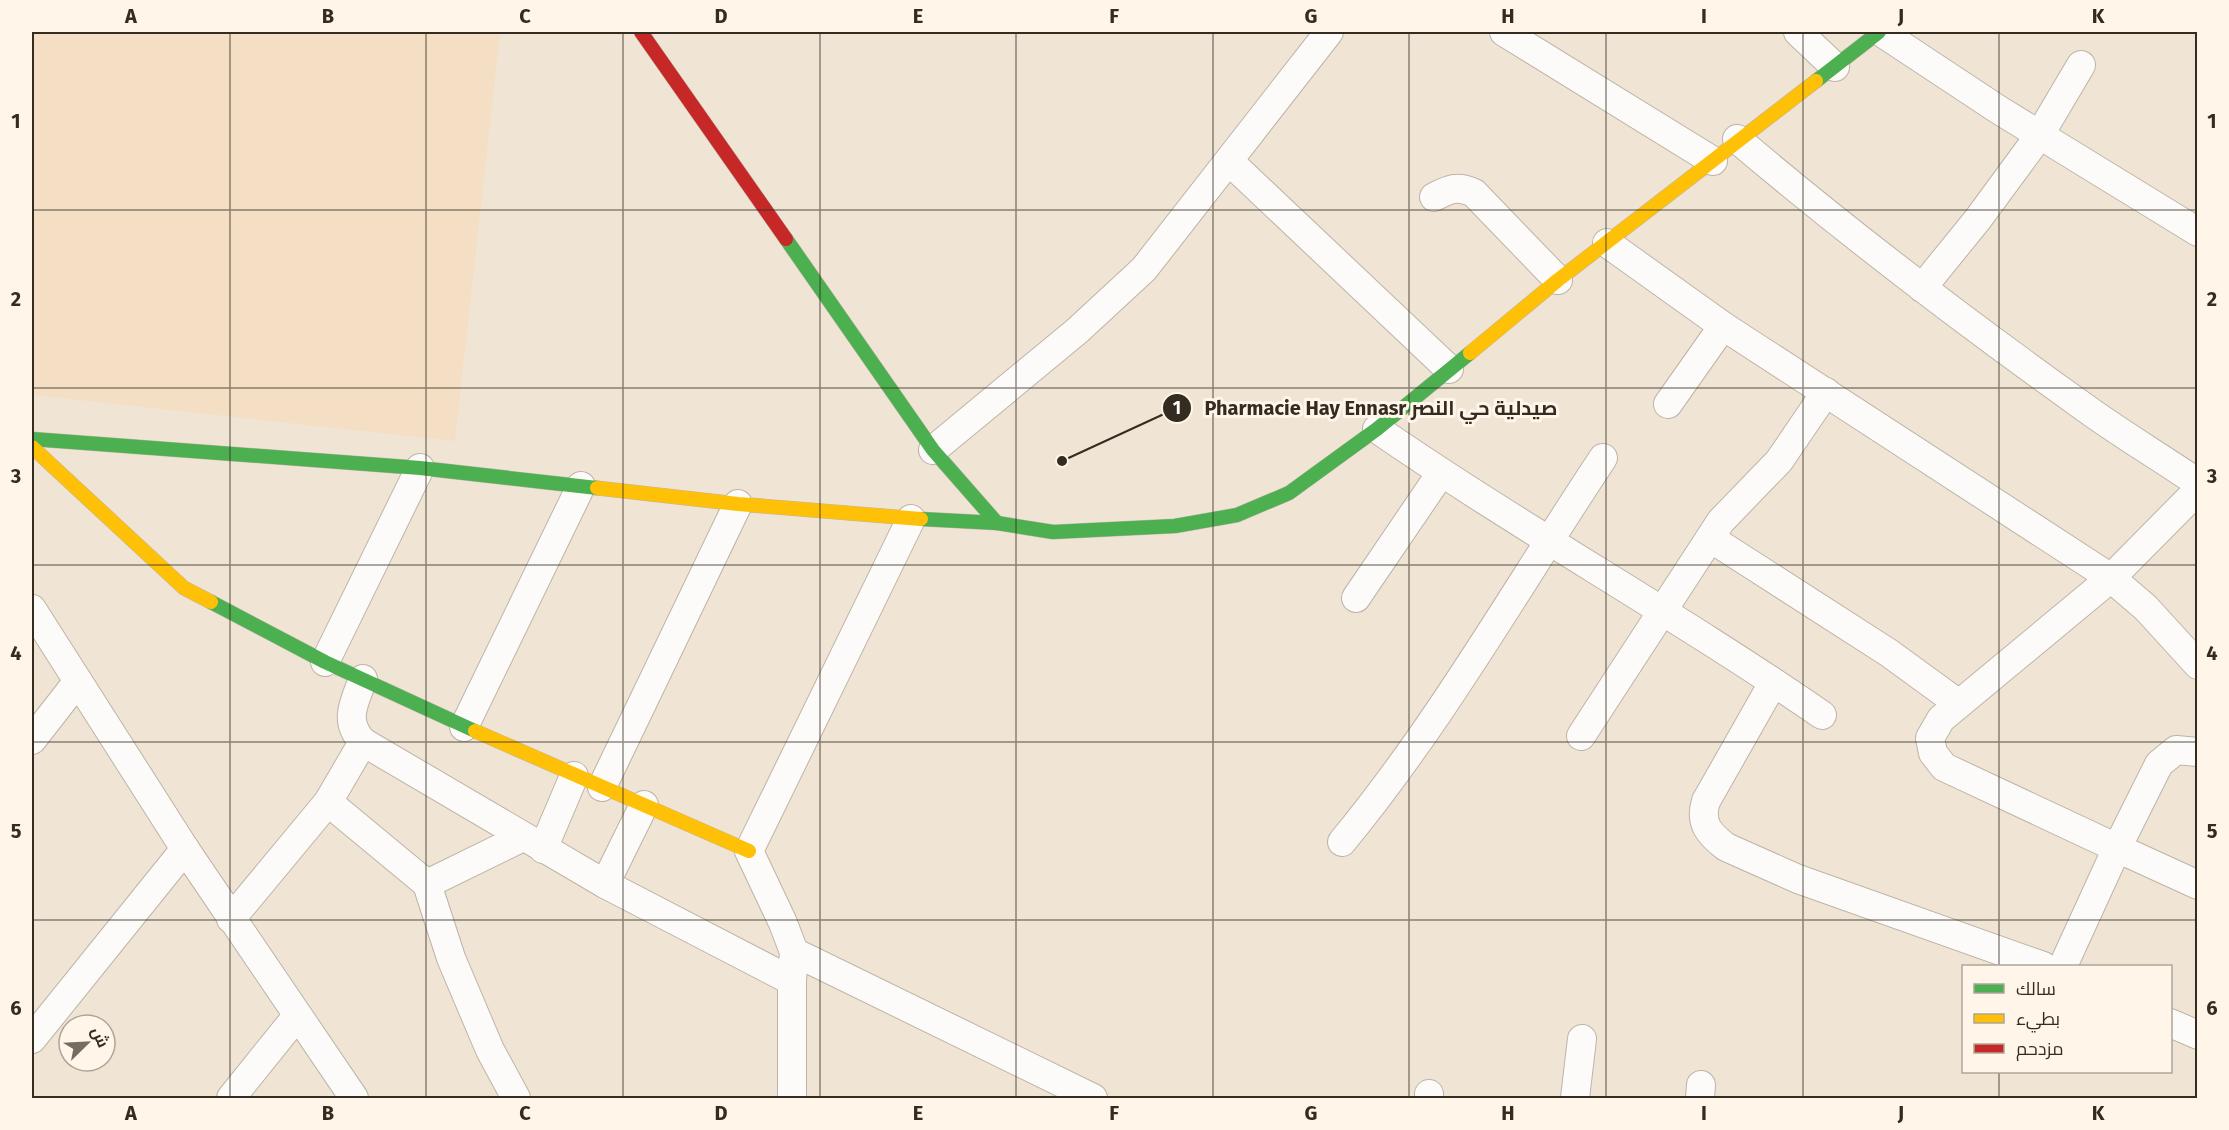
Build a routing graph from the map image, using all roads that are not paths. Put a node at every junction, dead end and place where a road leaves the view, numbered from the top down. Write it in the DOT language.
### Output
graph roads {
  1 [pos="1504,32"];
  2 [pos="1798,32"];
  3 [pos="1880,32"];
  4 [pos="1326,33"];
  5 [pos="647,34"];
  6 [pos="2081,65"];
  7 [pos="1836,67"];
  8 [pos="2039,136"];
  9 [pos="1737,140"];
  10 [pos="1228,161"];
  11 [pos="1713,161"];
  12 [pos="1434,197"];
  13 [pos="2198,232"];
  14 [pos="1607,243"];
  15 [pos="1558,280"];
  16 [pos="1922,288"];
  17 [pos="1723,326"];
  18 [pos="1449,369"];
  19 [pos="1826,392"];
  20 [pos="1668,404"];
  21 [pos="1377,429"];
  22 [pos="32,439"];
  23 [pos="32,447"];
  24 [pos="933,450"];
  25 [pos="1603,458"];
  26 [pos="420,468"];
  27 [pos="1441,473"];
  28 [pos="2198,483"];
  29 [pos="581,486"];
  30 [pos="2198,490"];
  31 [pos="738,504"];
  32 [pos="911,519"];
  33 [pos="997,523"];
  34 [pos="1710,538"];
  35 [pos="1549,540"];
  36 [pos="2111,578"];
  37 [pos="1356,598"];
  38 [pos="32,609"];
  39 [pos="1661,610"];
  40 [pos="325,662"];
  41 [pos="2198,665"];
  42 [pos="363,680"];
  43 [pos="78,681"];
  44 [pos="1773,683"];
  45 [pos="1959,704"];
  46 [pos="1822,715"];
  47 [pos="464,727"];
  48 [pos="1581,736"];
  49 [pos="32,740"];
  50 [pos="363,742"];
  51 [pos="2198,752"];
  52 [pos="574,776"];
  53 [pos="602,787"];
  54 [pos="328,802"];
  55 [pos="644,805"];
  56 [pos="1342,842"];
  57 [pos="532,843"];
  58 [pos="2118,848"];
  59 [pos="185,849"];
  60 [pos="749,851"];
  61 [pos="427,884"];
  62 [pos="605,884"];
  63 [pos="2198,885"];
  64 [pos="231,919"];
  65 [pos="794,952"];
  66 [pos="2040,965"];
  67 [pos="2063,965"];
  68 [pos="792,981"];
  69 [pos="297,1016"];
  70 [pos="2172,1024"];
  71 [pos="2198,1035"];
  72 [pos="32,1039"];
  73 [pos="1582,1039"];
  74 [pos="231,1098"];
  75 [pos="354,1098"];
  76 [pos="516,1098"];
  77 [pos="792,1098"];
  78 [pos="1093,1098"];
  79 [pos="1575,1098"];
  1 -- 11 [label="street"];
  2 -- 7 [label="street"];
  3 -- 7 [label="street"];
  3 -- 8 [label="street"];
  4 -- 10 [label="street"];
  5 -- 24 [label="street"];
  6 -- 8 [label="street"];
  7 -- 9 [label="street"];
  8 -- 13 [label="street"];
  8 -- 16 [label="street"];
  9 -- 11 [label="street"];
  9 -- 16 [label="street"];
  10 -- 18 [label="street"];
  10 -- 24 [label="street"];
  11 -- 14 [label="street"];
  12 -- 15 [label="street"];
  14 -- 15 [label="street"];
  14 -- 17 [label="street"];
  15 -- 18 [label="street"];
  16 -- 28 [label="street"];
  17 -- 19 [label="street"];
  17 -- 20 [label="street"];
  18 -- 21 [label="street"];
  19 -- 34 [label="street"];
  19 -- 36 [label="street"];
  21 -- 27 [label="street"];
  21 -- 33 [label="street"];
  22 -- 26 [label="street"];
  23 -- 40 [label="street"];
  24 -- 33 [label="street"];
  25 -- 35 [label="street"];
  26 -- 29 [label="street"];
  26 -- 40 [label="street"];
  27 -- 35 [label="street"];
  27 -- 37 [label="street"];
  29 -- 31 [label="street"];
  29 -- 47 [label="street"];
  30 -- 36 [label="street"];
  31 -- 32 [label="street"];
  31 -- 53 [label="street"];
  32 -- 33 [label="street"];
  32 -- 60 [label="street"];
  34 -- 39 [label="street"];
  34 -- 45 [label="street"];
  35 -- 39 [label="street"];
  35 -- 56 [label="street"];
  36 -- 41 [label="street"];
  36 -- 45 [label="street"];
  38 -- 43 [label="street"];
  39 -- 44 [label="street"];
  39 -- 48 [label="street"];
  40 -- 42 [label="street"];
  42 -- 47 [label="street"];
  42 -- 50 [label="street"];
  43 -- 49 [label="street"];
  43 -- 59 [label="street"];
  44 -- 46 [label="street"];
  44 -- 66 [label="street"];
  45 -- 58 [label="street"];
  47 -- 52 [label="street"];
  50 -- 54 [label="street"];
  50 -- 57 [label="street"];
  51 -- 58 [label="street"];
  52 -- 53 [label="street"];
  52 -- 57 [label="street"];
  53 -- 55 [label="street"];
  54 -- 61 [label="street"];
  54 -- 64 [label="street"];
  55 -- 60 [label="street"];
  55 -- 62 [label="street"];
  57 -- 61 [label="street"];
  57 -- 62 [label="street"];
  58 -- 63 [label="street"];
  58 -- 67 [label="street"];
  59 -- 64 [label="street"];
  59 -- 72 [label="street"];
  60 -- 65 [label="street"];
  61 -- 76 [label="street"];
  62 -- 68 [label="street"];
  64 -- 69 [label="street"];
  65 -- 68 [label="street"];
  65 -- 78 [label="street"];
  68 -- 77 [label="street"];
  69 -- 74 [label="street"];
  69 -- 75 [label="street"];
  70 -- 71 [label="street"];
  73 -- 79 [label="street"];
}
